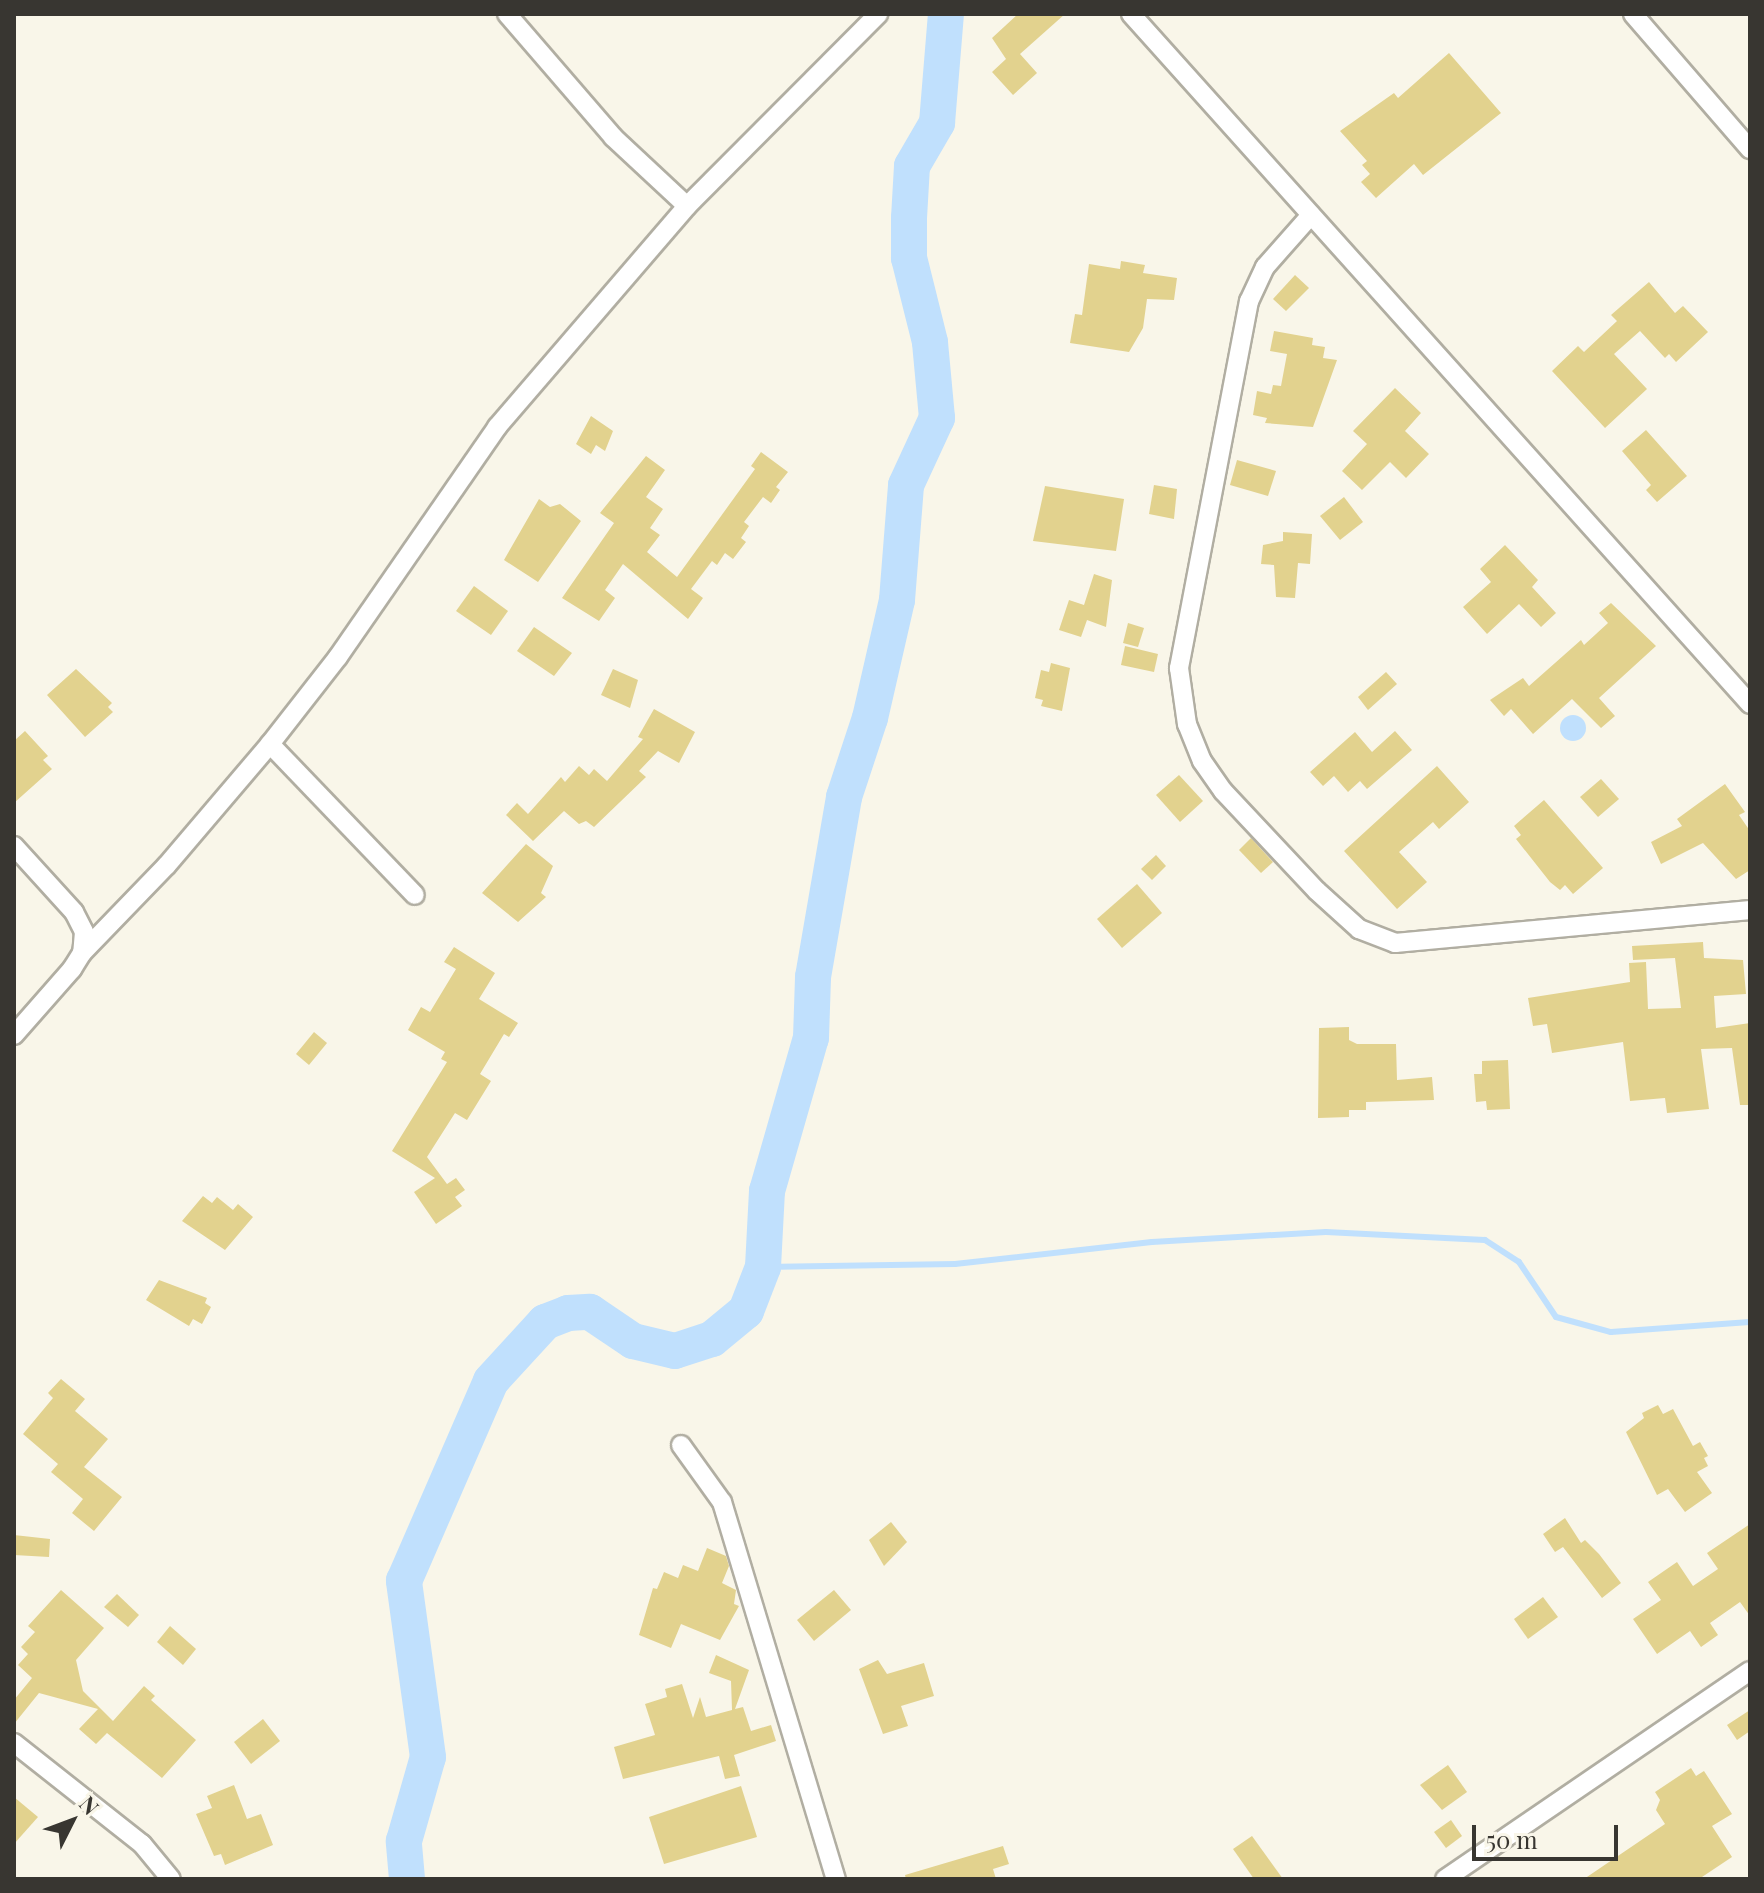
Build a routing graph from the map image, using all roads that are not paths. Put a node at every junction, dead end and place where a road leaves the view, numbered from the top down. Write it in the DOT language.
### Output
graph roads {
  1 [pos="507,14"];
  2 [pos="878,14"];
  3 [pos="1131,14"];
  4 [pos="1633,14"];
  5 [pos="1750,149"];
  6 [pos="687,206"];
  7 [pos="1311,215"];
  8 [pos="1750,704"];
  9 [pos="270,744"];
  10 [pos="14,846"];
  11 [pos="415,895"];
  12 [pos="1750,910"];
  13 [pos="82,953"];
  14 [pos="14,1035"];
  15 [pos="681,1445"];
  16 [pos="1750,1671"];
  17 [pos="14,1743"];
  18 [pos="171,1879"];
  19 [pos="836,1879"];
  20 [pos="1445,1879"];
  1 -- 6 [label="street"];
  2 -- 6 [label="street"];
  3 -- 7 [label="street"];
  4 -- 5 [label="street"];
  6 -- 9 [label="street"];
  7 -- 8 [label="street"];
  7 -- 12 [label="street"];
  9 -- 11 [label="street"];
  9 -- 13 [label="street"];
  10 -- 13 [label="street"];
  13 -- 14 [label="street"];
  15 -- 19 [label="street"];
  16 -- 20 [label="street"];
  17 -- 18 [label="street"];
}
